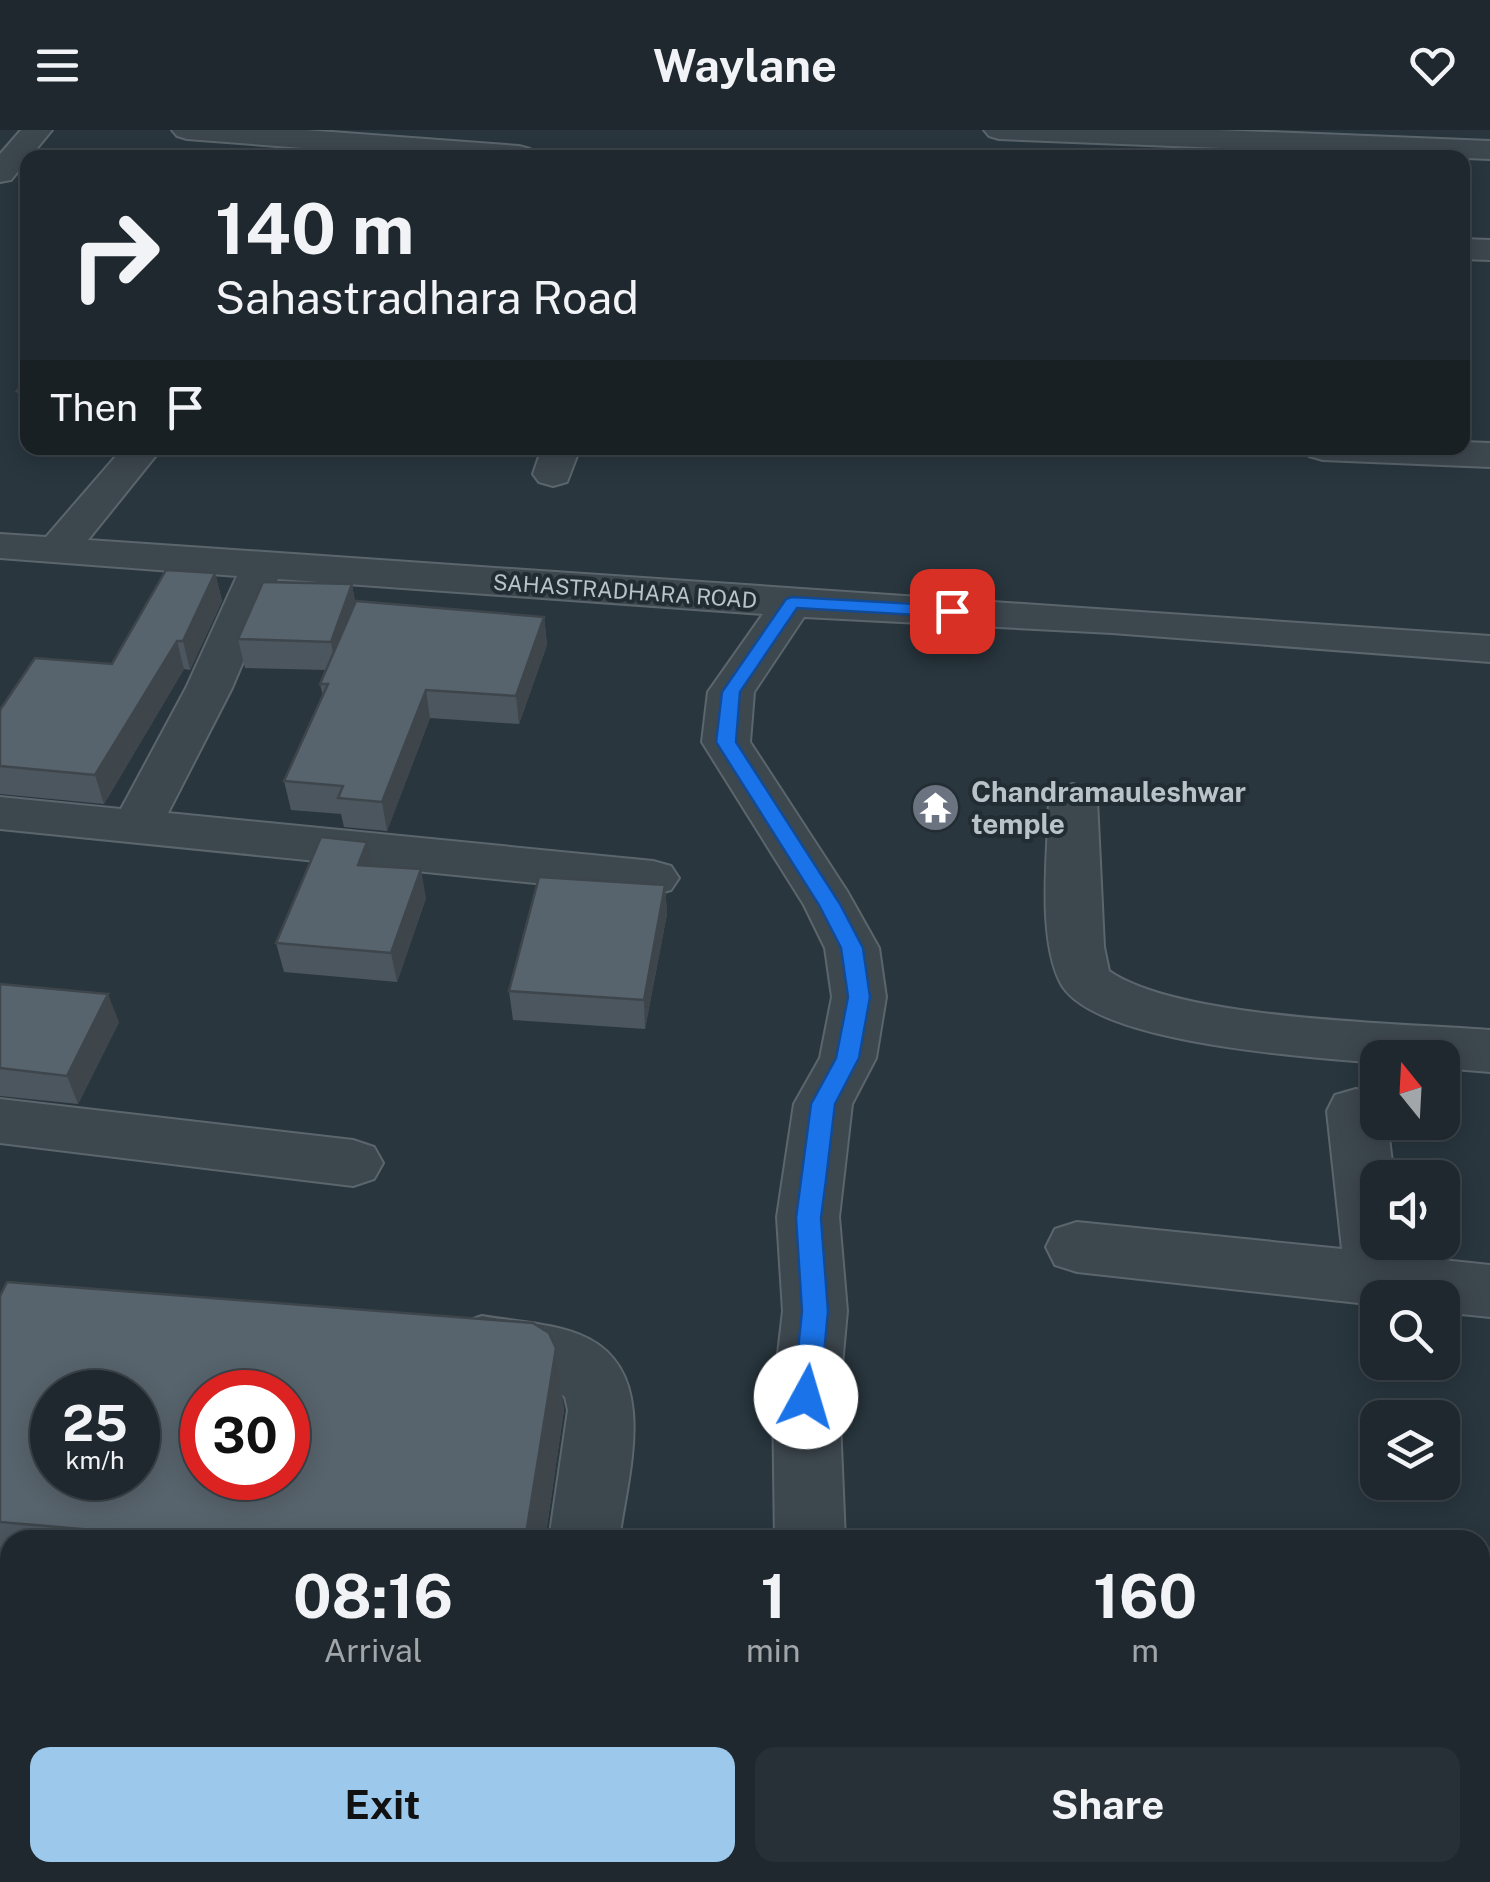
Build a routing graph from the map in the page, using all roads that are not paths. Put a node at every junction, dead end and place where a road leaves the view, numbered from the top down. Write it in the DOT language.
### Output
graph roads {
  1 [pos="36,130"];
  2 [pos="187,130"];
  3 [pos="999,130"];
  4 [pos="353,143"];
  5 [pos="523,147"];
  6 [pos="1490,150"];
  7 [pos="0,174"];
  8 [pos="137,455"];
  9 [pos="0,546"];
  10 [pos="57,550"];
  11 [pos="263,565"];
  12 [pos="792,603"];
  13 [pos="1490,649"];
  14 [pos="1073,800"];
  15 [pos="8,826"];
  16 [pos="136,826"];
  17 [pos="653,878"];
  18 [pos="1490,1051"];
  19 [pos="1356,1111"];
  20 [pos="0,1121"];
  21 [pos="354,1163"];
  22 [pos="1078,1247"];
  23 [pos="1377,1279"];
  24 [pos="1490,1291"];
  25 [pos="434,1339"];
  26 [pos="585,1530"];
  27 [pos="810,1530"];
  1 -- 7 [label="street"];
  2 -- 4 [label="street"];
  3 -- 6 [label="street"];
  4 -- 5 [label="street"];
  8 -- 10 [label="street"];
  9 -- 10 [label="street, SAHASTRADHARA ROAD"];
  10 -- 11 [label="street, SAHASTRADHARA ROAD"];
  11 -- 12 [label="street, SAHASTRADHARA ROAD"];
  11 -- 16 [label="street"];
  12 -- 13 [label="street, SAHASTRADHARA ROAD"];
  12 -- 27 [label="street"];
  14 -- 18 [label="street"];
  15 -- 16 [label="street"];
  16 -- 17 [label="street"];
  19 -- 23 [label="street"];
  20 -- 21 [label="street"];
  22 -- 23 [label="street"];
  23 -- 24 [label="street"];
  25 -- 26 [label="street"];
}
